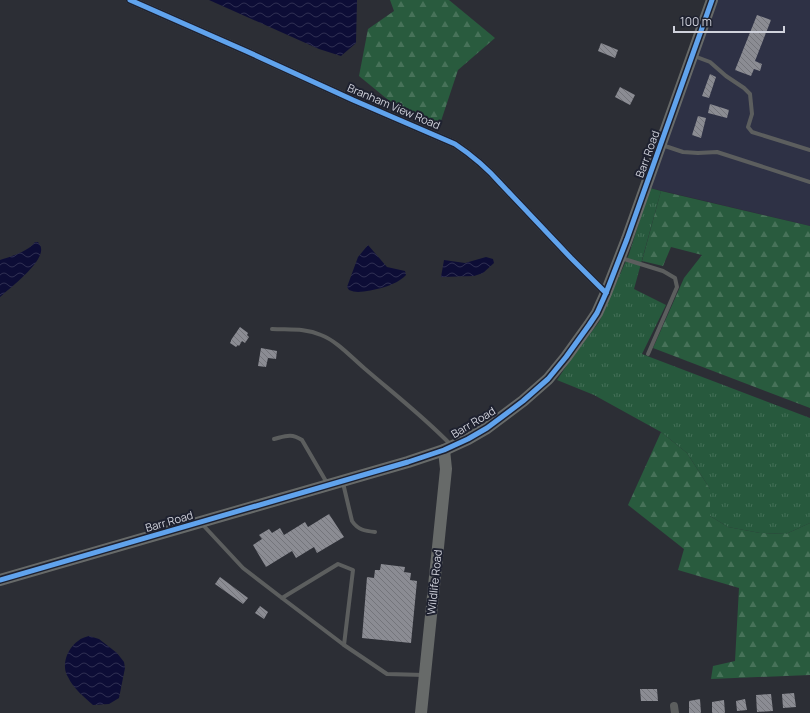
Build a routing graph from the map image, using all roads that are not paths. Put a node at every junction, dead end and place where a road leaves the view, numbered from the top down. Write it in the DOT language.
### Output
graph roads {
  1 [pos="130,0"];
  2 [pos="712,0"];
  3 [pos="692,55"];
  4 [pos="661,144"];
  5 [pos="810,150"];
  6 [pos="810,182"];
  7 [pos="620,258"];
  8 [pos="606,293"];
  9 [pos="272,329"];
  10 [pos="648,354"];
  11 [pos="274,439"];
  12 [pos="448,448"];
  13 [pos="343,481"];
  14 [pos="328,485"];
  15 [pos="200,523"];
  16 [pos="375,532"];
  17 [pos="0,580"];
  18 [pos="282,598"];
  19 [pos="344,645"];
  20 [pos="424,675"];
  21 [pos="421,713"];
  1 -- 8 [label="street, Branham View Road"];
  2 -- 3 [label="street, Barr Road"];
  3 -- 4 [label="street, Barr Road"];
  3 -- 5 [label="lane"];
  4 -- 6 [label="lane"];
  4 -- 7 [label="street, Barr Road"];
  7 -- 8 [label="street, Barr Road"];
  7 -- 10 [label="lane"];
  8 -- 12 [label="street, Barr Road"];
  9 -- 12 [label="lane"];
  11 -- 14 [label="lane"];
  12 -- 13 [label="street, Barr Road"];
  12 -- 20 [label="street, Wildlife Road"];
  13 -- 14 [label="street, Barr Road"];
  13 -- 16 [label="lane"];
  14 -- 15 [label="street, Barr Road"];
  15 -- 17 [label="street, Barr Road"];
  15 -- 18 [label="lane"];
  18 -- 19 [label="lane"];
  18 -- 19 [label="lane"];
  19 -- 20 [label="lane"];
  20 -- 21 [label="street, Wildlife Road"];
}
